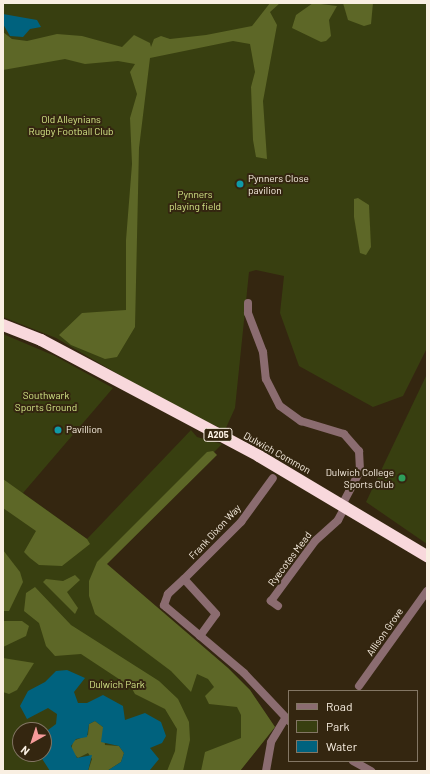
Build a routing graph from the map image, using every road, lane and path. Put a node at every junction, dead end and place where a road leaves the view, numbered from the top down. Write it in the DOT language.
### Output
graph roads {
  1 [pos="248,303"];
  2 [pos="3,325"];
  3 [pos="273,478"];
  4 [pos="344,504"];
  5 [pos="427,556"];
  6 [pos="184,579"];
  7 [pos="427,591"];
  8 [pos="278,606"];
  9 [pos="200,636"];
  10 [pos="359,686"];
  11 [pos="287,720"];
  12 [pos="354,762"];
  13 [pos="266,771"];
  14 [pos="371,771"];
  1 -- 4 [label="street"];
  2 -- 4 [label="highway, Dulwich Common / A205"];
  3 -- 6 [label="street, Frank Dixon Way"];
  4 -- 5 [label="highway, Dulwich Common / A205"];
  4 -- 8 [label="street, Ryecotes Mead"];
  6 -- 9 [label="street"];
  6 -- 9 [label="street, Frank Dixon Way"];
  7 -- 10 [label="street, Allison Grove"];
  9 -- 11 [label="street, Frank Dixon Way"];
  11 -- 13 [label="street"];
  12 -- 14 [label="street"];
}
